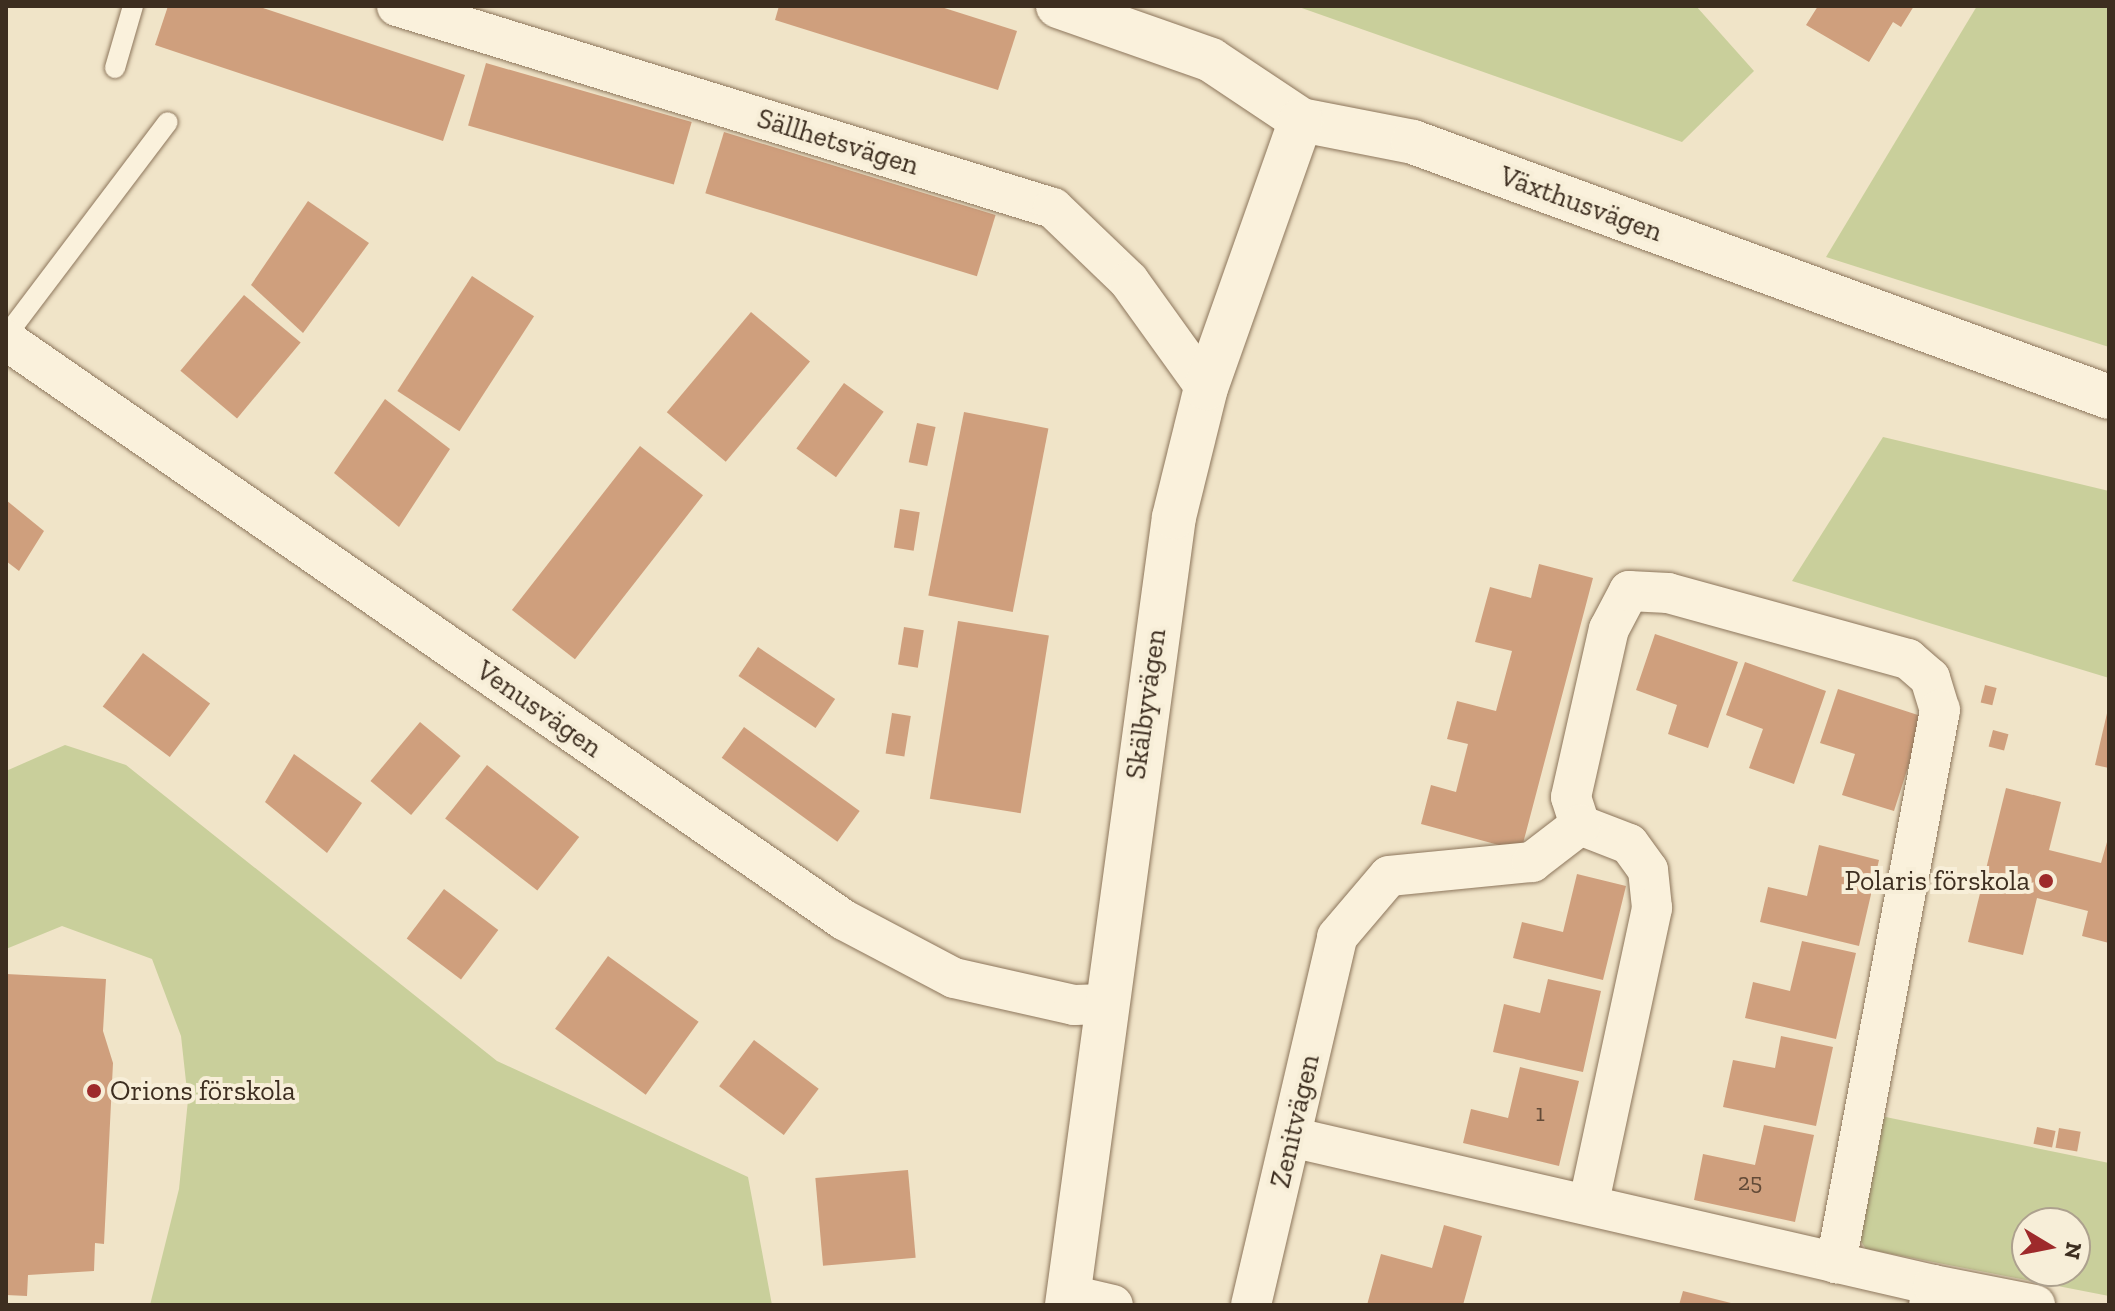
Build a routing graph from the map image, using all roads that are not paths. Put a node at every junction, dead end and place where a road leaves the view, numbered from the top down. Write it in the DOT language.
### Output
graph roads {
  1 [pos="133,6"];
  2 [pos="397,6"];
  3 [pos="1058,6"];
  4 [pos="115,68"];
  5 [pos="1301,120"];
  6 [pos="168,122"];
  7 [pos="12,353"];
  8 [pos="1206,388"];
  9 [pos="2109,397"];
  10 [pos="1580,825"];
  11 [pos="1105,1004"];
  12 [pos="1291,1137"];
  13 [pos="1589,1202"];
  14 [pos="1836,1263"];
  15 [pos="1931,1295"];
  16 [pos="1069,1300"];
  17 [pos="1113,1305"];
  18 [pos="1251,1305"];
  19 [pos="2035,1305"];
  1 -- 4 [label="lane"];
  2 -- 8 [label="street, Sällhetsvägen"];
  3 -- 5 [label="street, Växthusvägen"];
  5 -- 8 [label="street, Skälbyvägen"];
  5 -- 9 [label="street, Växthusvägen"];
  6 -- 7 [label="lane"];
  7 -- 11 [label="street, Venusvägen"];
  8 -- 11 [label="street, Skälbyvägen"];
  10 -- 12 [label="street, Zenitvägen"];
  10 -- 13 [label="street"];
  10 -- 14 [label="street"];
  11 -- 16 [label="street, Skälbyvägen"];
  12 -- 13 [label="street"];
  12 -- 18 [label="street, Zenitvägen"];
  13 -- 14 [label="street"];
  14 -- 15 [label="street"];
  15 -- 19 [label="street"];
  16 -- 17 [label="street"];
}
